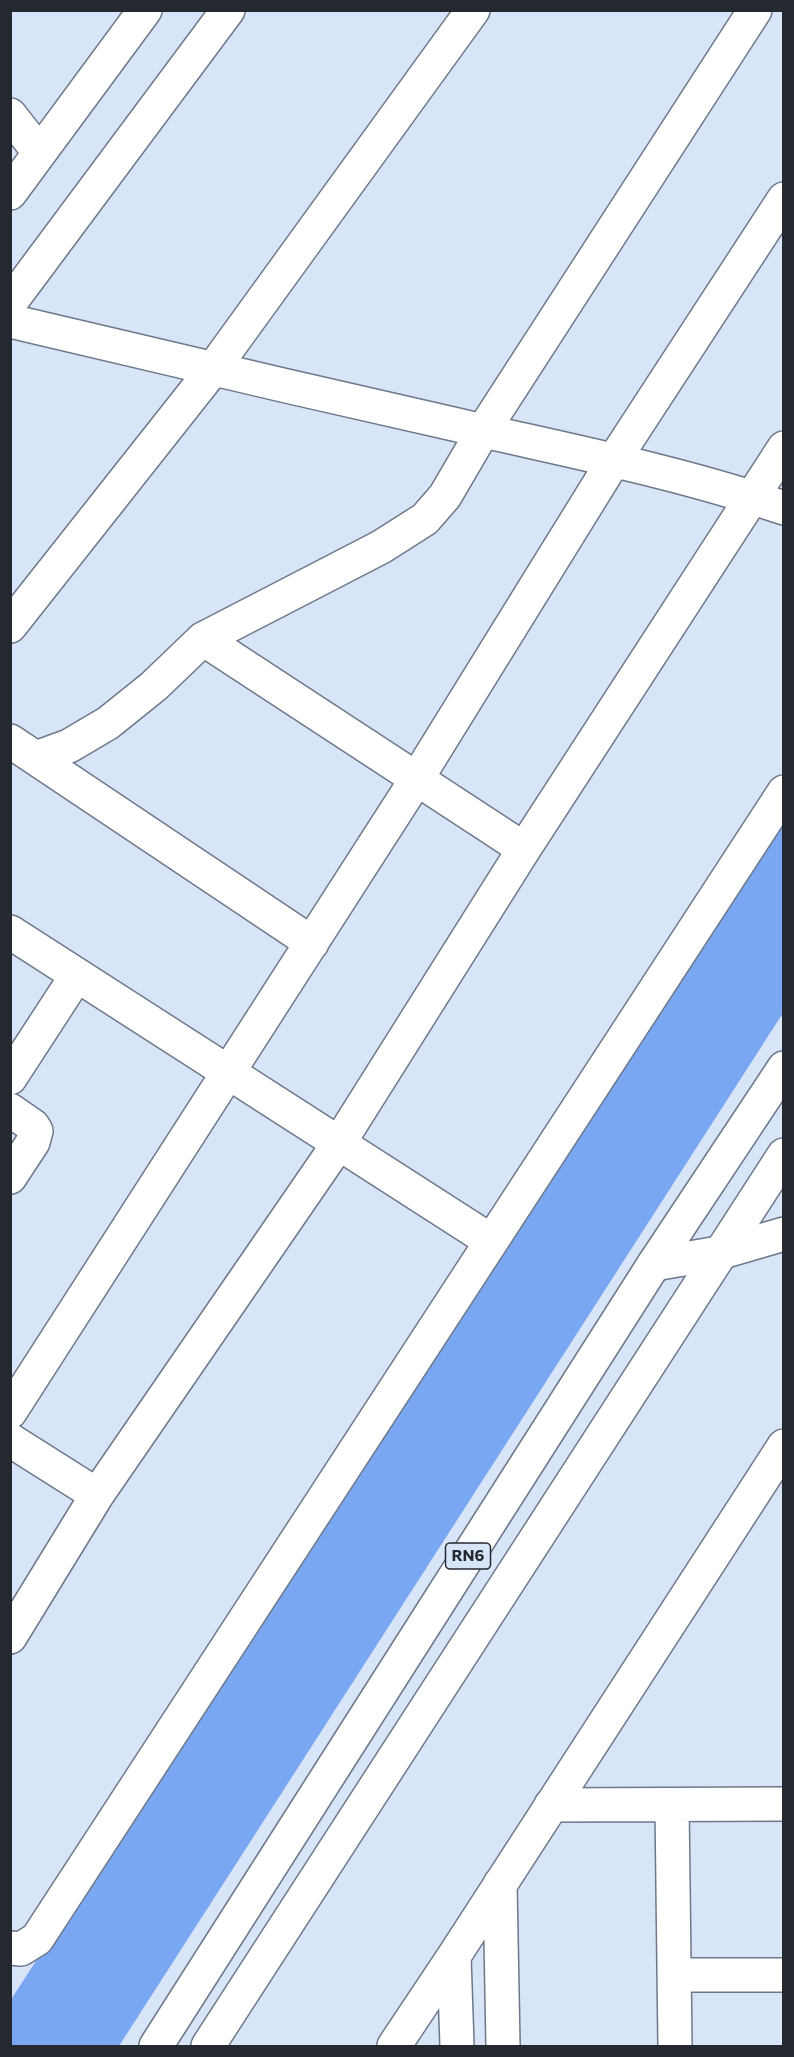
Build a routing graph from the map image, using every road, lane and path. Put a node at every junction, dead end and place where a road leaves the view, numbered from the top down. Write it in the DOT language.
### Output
graph roads {
  1 [pos="145,10"];
  2 [pos="228,10"];
  3 [pos="473,10"];
  4 [pos="755,10"];
  5 [pos="10,115"];
  6 [pos="39,152"];
  7 [pos="10,193"];
  8 [pos="783,199"];
  9 [pos="10,303"];
  10 [pos="10,321"];
  11 [pos="213,369"];
  12 [pos="483,431"];
  13 [pos="783,448"];
  14 [pos="614,460"];
  15 [pos="752,497"];
  16 [pos="783,508"];
  17 [pos="10,627"];
  18 [pos="202,639"];
  19 [pos="23,749"];
  20 [pos="416,780"];
  21 [pos="783,792"];
  22 [pos="524,849"];
  23 [pos="10,932"];
  24 [pos="312,943"];
  25 [pos="77,975"];
  26 [pos="783,1068"];
  27 [pos="229,1072"];
  28 [pos="10,1078"];
  29 [pos="10,1110"];
  30 [pos="339,1143"];
  31 [pos="783,1155"];
  32 [pos="10,1177"];
  33 [pos="783,1234"];
  34 [pos="491,1241"];
  35 [pos="719,1253"];
  36 [pos="654,1264"];
  37 [pos="10,1412"];
  38 [pos="10,1440"];
  39 [pos="783,1446"];
  40 [pos="97,1495"];
  41 [pos="10,1637"];
  42 [pos="783,1804"];
  43 [pos="551,1805"];
  44 [pos="672,1806"];
  45 [pos="500,1884"];
  46 [pos="10,1948"];
  47 [pos="454,1956"];
  48 [pos="674,1975"];
  49 [pos="783,1975"];
  50 [pos="156,2046"];
  51 [pos="208,2046"];
  52 [pos="394,2046"];
  53 [pos="457,2046"];
  54 [pos="503,2046"];
  55 [pos="675,2046"];
  1 -- 6 [label="main road"];
  2 -- 9 [label="main road"];
  3 -- 11 [label="main road"];
  4 -- 12 [label="main road"];
  5 -- 6 [label="main road"];
  6 -- 7 [label="main road"];
  8 -- 14 [label="main road"];
  10 -- 11 [label="main road"];
  11 -- 12 [label="main road"];
  11 -- 17 [label="main road"];
  12 -- 14 [label="main road"];
  12 -- 18 [label="main road"];
  13 -- 15 [label="main road"];
  14 -- 15 [label="main road"];
  14 -- 20 [label="main road"];
  15 -- 16 [label="main road"];
  15 -- 22 [label="main road"];
  18 -- 19 [label="main road"];
  18 -- 20 [label="main road"];
  19 -- 24 [label="main road"];
  20 -- 22 [label="main road"];
  20 -- 24 [label="main road"];
  21 -- 34 [label="main road"];
  22 -- 30 [label="main road"];
  23 -- 25 [label="main road"];
  24 -- 27 [label="main road"];
  25 -- 27 [label="main road"];
  25 -- 28 [label="main road"];
  26 -- 36 [label="main road, RN6"];
  27 -- 30 [label="main road"];
  27 -- 37 [label="main road"];
  29 -- 32 [label="main road"];
  30 -- 34 [label="main road"];
  30 -- 40 [label="main road"];
  31 -- 35 [label="main road, RN6"];
  33 -- 35 [label="main road"];
  34 -- 46 [label="main road"];
  35 -- 36 [label="main road"];
  35 -- 51 [label="main road, RN6"];
  36 -- 50 [label="main road, RN6"];
  38 -- 40 [label="main road"];
  39 -- 43 [label="main road"];
  40 -- 41 [label="main road"];
  42 -- 44 [label="main road"];
  43 -- 44 [label="main road"];
  43 -- 45 [label="main road"];
  44 -- 48 [label="main road"];
  45 -- 47 [label="main road"];
  45 -- 54 [label="main road"];
  47 -- 52 [label="main road"];
  47 -- 53 [label="main road"];
  48 -- 49 [label="main road"];
  48 -- 55 [label="main road"];
}
